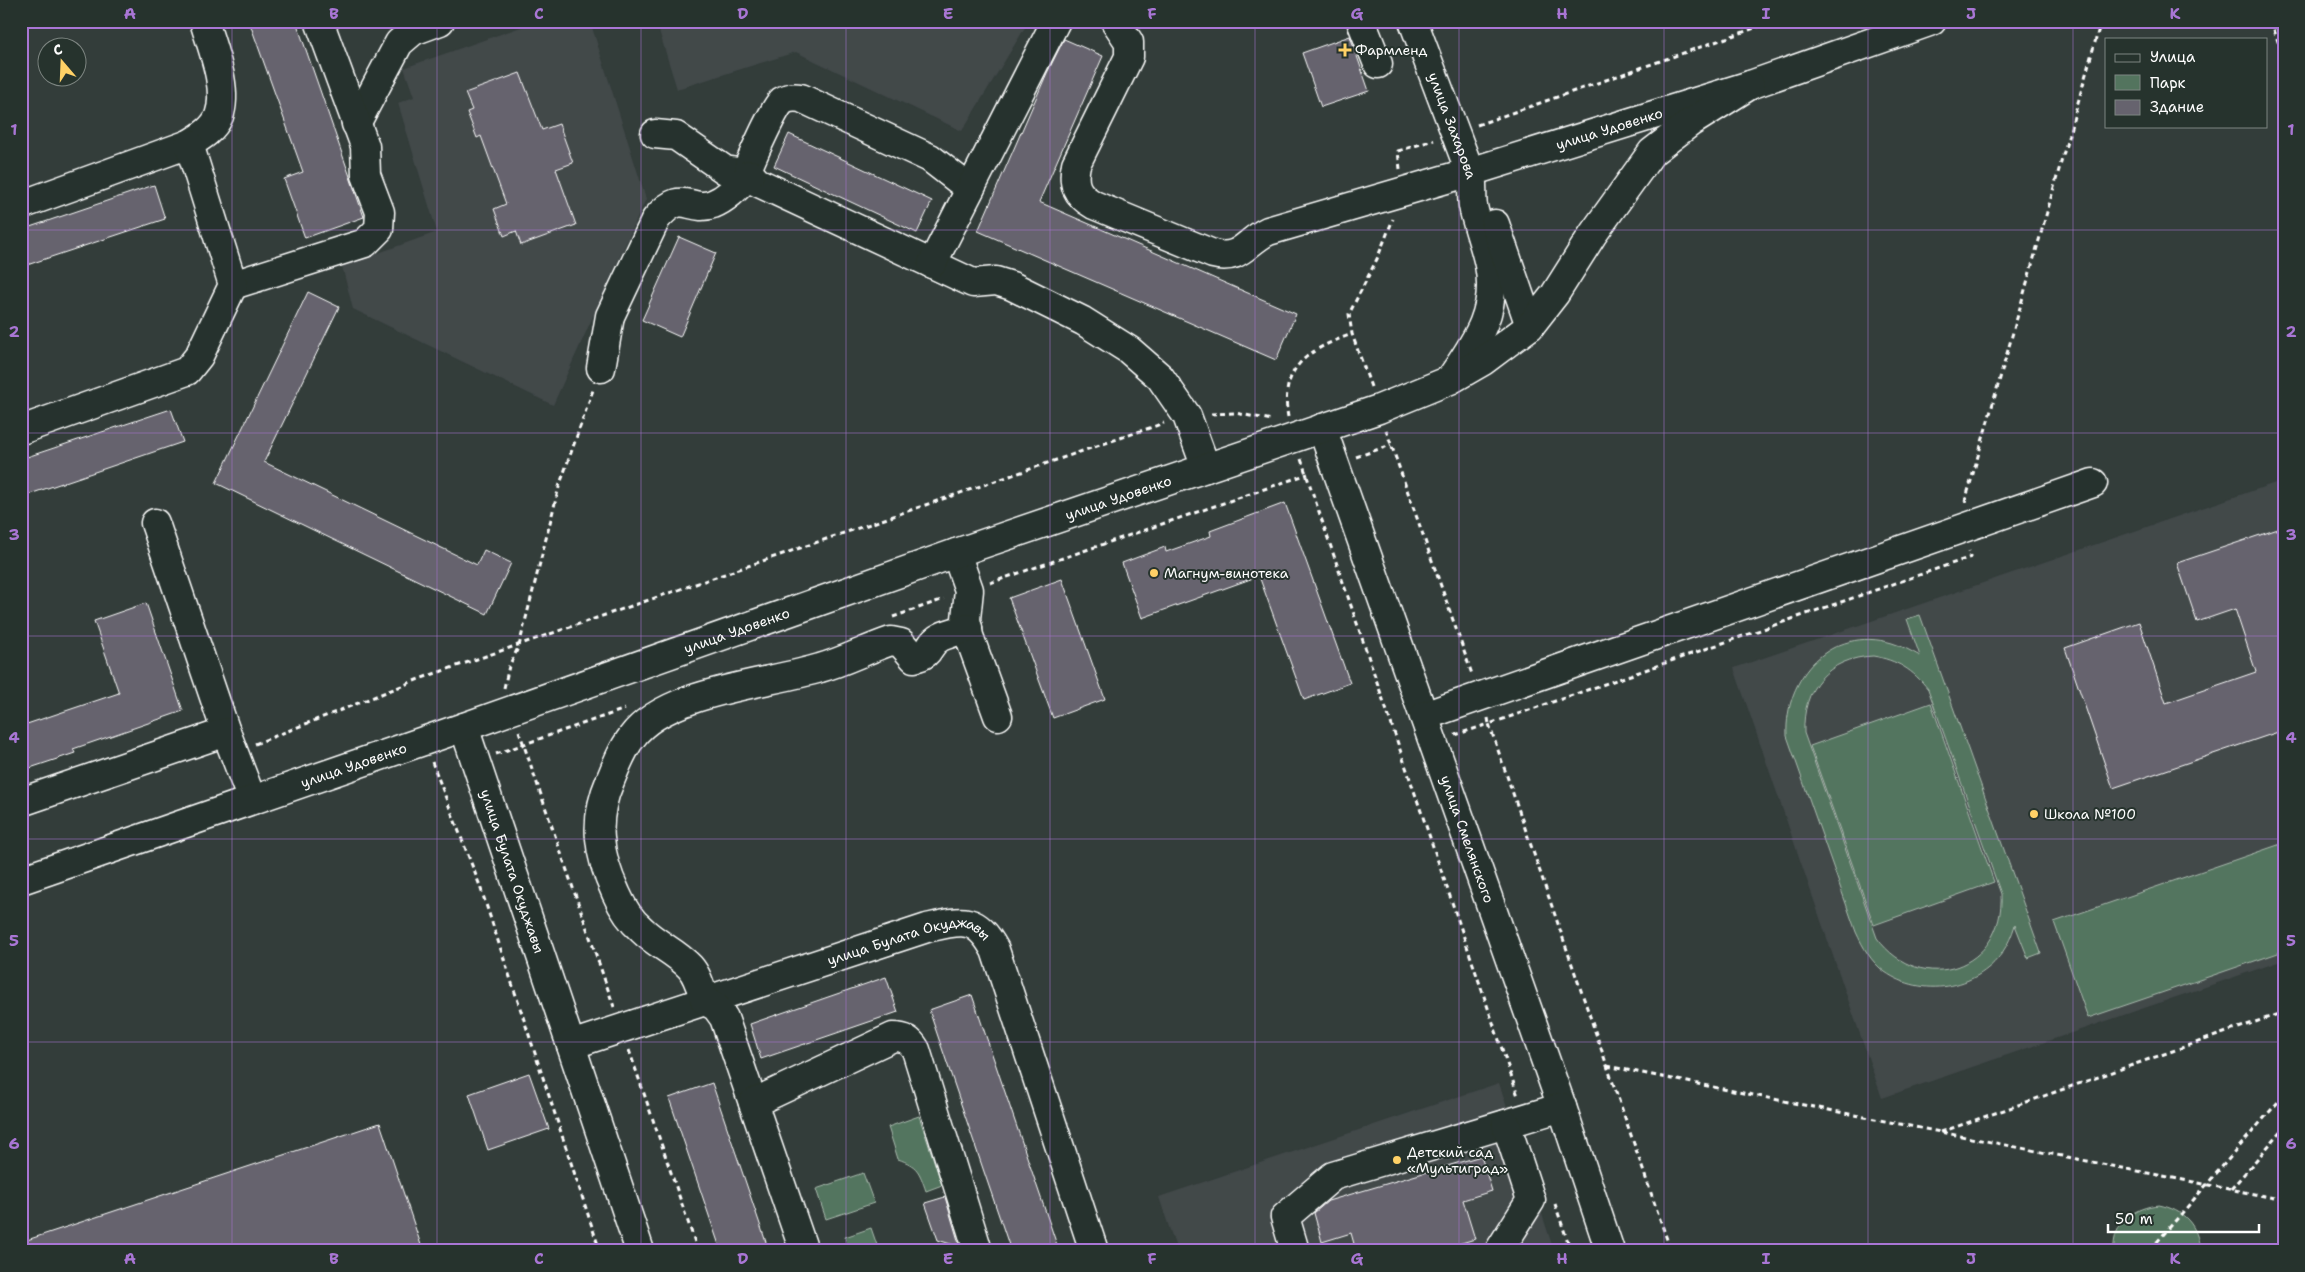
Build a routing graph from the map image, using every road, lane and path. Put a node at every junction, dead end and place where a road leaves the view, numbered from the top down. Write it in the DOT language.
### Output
graph roads {
  1 [pos="204,21"];
  2 [pos="319,21"];
  3 [pos="440,21"];
  4 [pos="1056,21"];
  5 [pos="1114,21"];
  6 [pos="1361,21"];
  7 [pos="1413,21"];
  8 [pos="1775,21"];
  9 [pos="1932,21"];
  10 [pos="2101,21"];
  11 [pos="2271,21"];
  12 [pos="2284,59"];
  13 [pos="1378,64"];
  14 [pos="1750,85"];
  15 [pos="356,124"];
  16 [pos="1455,132"];
  17 [pos="655,134"];
  18 [pos="189,144"];
  19 [pos="750,174"];
  20 [pos="1472,186"];
  21 [pos="970,189"];
  22 [pos="1402,192"];
  23 [pos="21,205"];
  24 [pos="932,264"];
  25 [pos="233,284"];
  26 [pos="1489,312"];
  27 [pos="1530,326"];
  28 [pos="1352,334"];
  29 [pos="1508,342"];
  30 [pos="601,368"];
  31 [pos="1450,380"];
  32 [pos="1379,409"];
  33 [pos="1187,416"];
  34 [pos="1322,428"];
  35 [pos="21,430"];
  36 [pos="1292,431"];
  37 [pos="1391,445"];
  38 [pos="1335,464"];
  39 [pos="1206,468"];
  40 [pos="1306,474"];
  41 [pos="2094,483"];
  42 [pos="155,523"];
  43 [pos="1962,528"];
  44 [pos="956,553"];
  45 [pos="969,590"];
  46 [pos="886,619"];
  47 [pos="968,628"];
  48 [pos="1480,696"];
  49 [pos="626,709"];
  50 [pos="998,716"];
  51 [pos="1424,716"];
  52 [pos="1490,724"];
  53 [pos="464,727"];
  54 [pos="237,739"];
  55 [pos="423,741"];
  56 [pos="1433,743"];
  57 [pos="475,761"];
  58 [pos="252,800"];
  59 [pos="21,802"];
  60 [pos="21,880"];
  61 [pos="705,1001"];
  62 [pos="2284,1012"];
  63 [pos="571,1045"];
  64 [pos="1608,1066"];
  65 [pos="2284,1095"];
  66 [pos="753,1103"];
  67 [pos="1562,1107"];
  68 [pos="1516,1121"];
  69 [pos="2284,1128"];
  70 [pos="1940,1132"];
  71 [pos="2206,1185"];
  72 [pos="2230,1190"];
  73 [pos="1553,1198"];
  74 [pos="2284,1200"];
  75 [pos="600,1251"];
  76 [pos="640,1251"];
  77 [pos="804,1251"];
  78 [pos="978,1251"];
  79 [pos="1094,1251"];
  80 [pos="1295,1251"];
  81 [pos="1499,1251"];
  82 [pos="1571,1251"];
  83 [pos="1610,1251"];
  84 [pos="1671,1251"];
  85 [pos="2155,1251"];
  1 -- 18 [label="street"];
  2 -- 15 [label="street"];
  3 -- 15 [label="street"];
  4 -- 21 [label="street"];
  5 -- 22 [label="street, улица Удовенко"];
  6 -- 13 [label="street"];
  7 -- 16 [label="street, улица Захарова"];
  8 -- 16 [label="path"];
  9 -- 14 [label="street, улица Удовенко"];
  10 -- 43 [label="path"];
  11 -- 12 [label="path"];
  14 -- 20 [label="street, улица Удовенко"];
  14 -- 27 [label="street, улица Удовенко"];
  15 -- 25 [label="street"];
  16 -- 20 [label="street, улица Захарова"];
  16 -- 22 [label="path"];
  17 -- 19 [label="street"];
  18 -- 23 [label="street"];
  18 -- 25 [label="street"];
  19 -- 21 [label="street"];
  19 -- 24 [label="street"];
  19 -- 30 [label="street"];
  20 -- 22 [label="street, улица Удовенко"];
  20 -- 26 [label="street"];
  20 -- 27 [label="street"];
  21 -- 24 [label="street"];
  22 -- 28 [label="path"];
  24 -- 33 [label="street"];
  25 -- 35 [label="street"];
  26 -- 29 [label="street"];
  26 -- 31 [label="street"];
  27 -- 29 [label="street, улица Удовенко"];
  28 -- 32 [label="path"];
  28 -- 36 [label="path"];
  29 -- 31 [label="street, улица Удовенко"];
  31 -- 32 [label="street, улица Удовенко"];
  32 -- 34 [label="street, улица Удовенко"];
  32 -- 37 [label="path"];
  33 -- 36 [label="path"];
  33 -- 39 [label="street"];
  33 -- 54 [label="path"];
  34 -- 36 [label="street, улица Удовенко"];
  34 -- 38 [label="street, улица Смелянского"];
  36 -- 39 [label="street, улица Удовенко"];
  36 -- 40 [label="path"];
  37 -- 38 [label="path"];
  37 -- 48 [label="path"];
  38 -- 40 [label="path"];
  38 -- 51 [label="street, улица Смелянского"];
  39 -- 44 [label="street, улица Удовенко"];
  40 -- 45 [label="path"];
  40 -- 68 [label="path"];
  41 -- 43 [label="street"];
  42 -- 54 [label="street"];
  43 -- 48 [label="street"];
  43 -- 52 [label="path"];
  44 -- 45 [label="street"];
  44 -- 53 [label="street, улица Удовенко"];
  45 -- 46 [label="path"];
  45 -- 47 [label="street"];
  47 -- 50 [label="street"];
  47 -- 61 [label="street"];
  48 -- 51 [label="street"];
  48 -- 52 [label="path"];
  49 -- 57 [label="path"];
  51 -- 56 [label="street, улица Смелянского"];
  52 -- 56 [label="path"];
  52 -- 64 [label="path"];
  53 -- 55 [label="street, улица Удовенко"];
  53 -- 57 [label="street, улица Булата Окуджавы"];
  54 -- 58 [label="street"];
  54 -- 59 [label="street"];
  55 -- 58 [label="street, улица Удовенко"];
  55 -- 75 [label="path"];
  56 -- 67 [label="street, улица Смелянского"];
  57 -- 63 [label="street, улица Булата Окуджавы"];
  58 -- 60 [label="street, улица Удовенко"];
  61 -- 63 [label="street, улица Булата Окуджавы"];
  61 -- 66 [label="street"];
  61 -- 79 [label="street, улица Булата Окуджавы"];
  62 -- 70 [label="path"];
  63 -- 76 [label="street, улица Булата Окуджавы"];
  64 -- 70 [label="path"];
  64 -- 84 [label="path"];
  65 -- 71 [label="path"];
  66 -- 77 [label="street"];
  66 -- 78 [label="street"];
  67 -- 68 [label="street"];
  67 -- 83 [label="street, улица Смелянского"];
  68 -- 80 [label="street"];
  68 -- 81 [label="street"];
  69 -- 72 [label="path"];
  70 -- 71 [label="path"];
  71 -- 72 [label="path"];
  71 -- 85 [label="path"];
  72 -- 74 [label="path"];
  73 -- 82 [label="path"];
}
